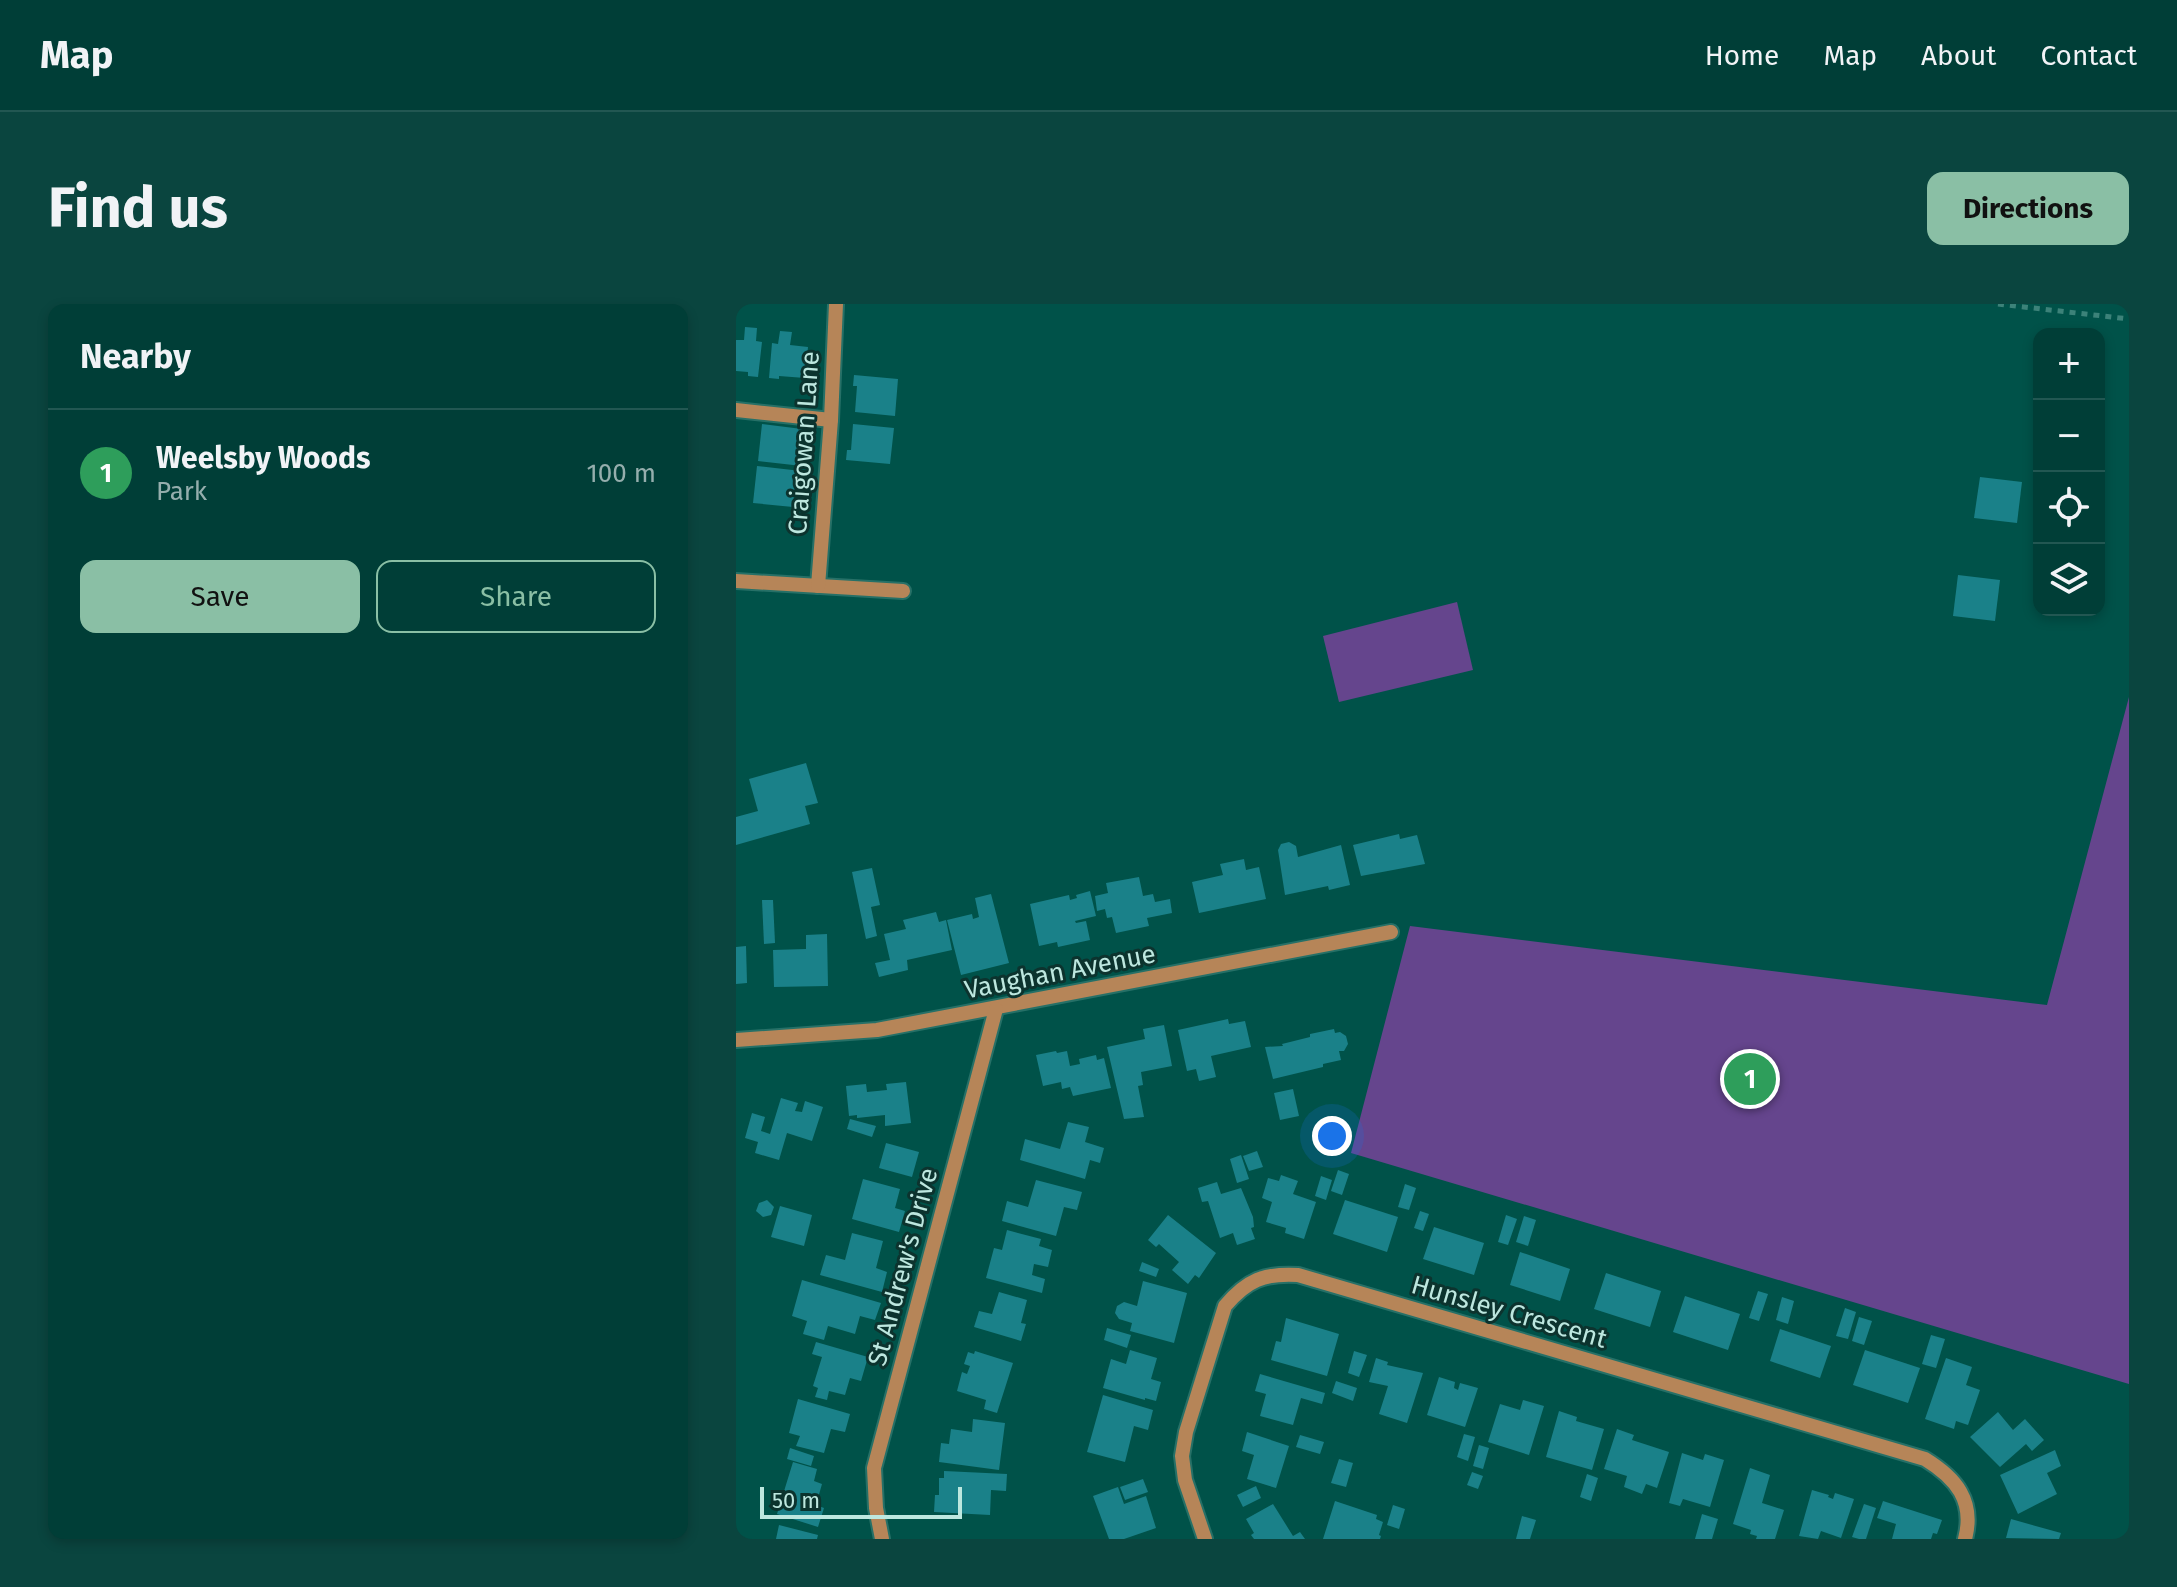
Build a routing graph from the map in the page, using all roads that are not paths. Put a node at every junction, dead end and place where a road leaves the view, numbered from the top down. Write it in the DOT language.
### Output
graph roads {
  1 [pos="836,304"];
  2 [pos="736,410"];
  3 [pos="831,420"];
  4 [pos="736,581"];
  5 [pos="818,586"];
  6 [pos="903,591"];
  7 [pos="1391,932"];
  8 [pos="996,1009"];
  9 [pos="736,1040"];
  10 [pos="882,1539"];
  11 [pos="1205,1539"];
  12 [pos="1965,1539"];
  1 -- 3 [label="street, Craigowan Lane"];
  2 -- 3 [label="street"];
  3 -- 5 [label="street, Craigowan Lane"];
  4 -- 5 [label="street"];
  5 -- 6 [label="street"];
  7 -- 8 [label="street, Vaughan Avenue"];
  8 -- 9 [label="street, Vaughan Avenue"];
  8 -- 10 [label="street, St Andrew's Drive"];
  11 -- 12 [label="street, Hunsley Crescent"];
}
